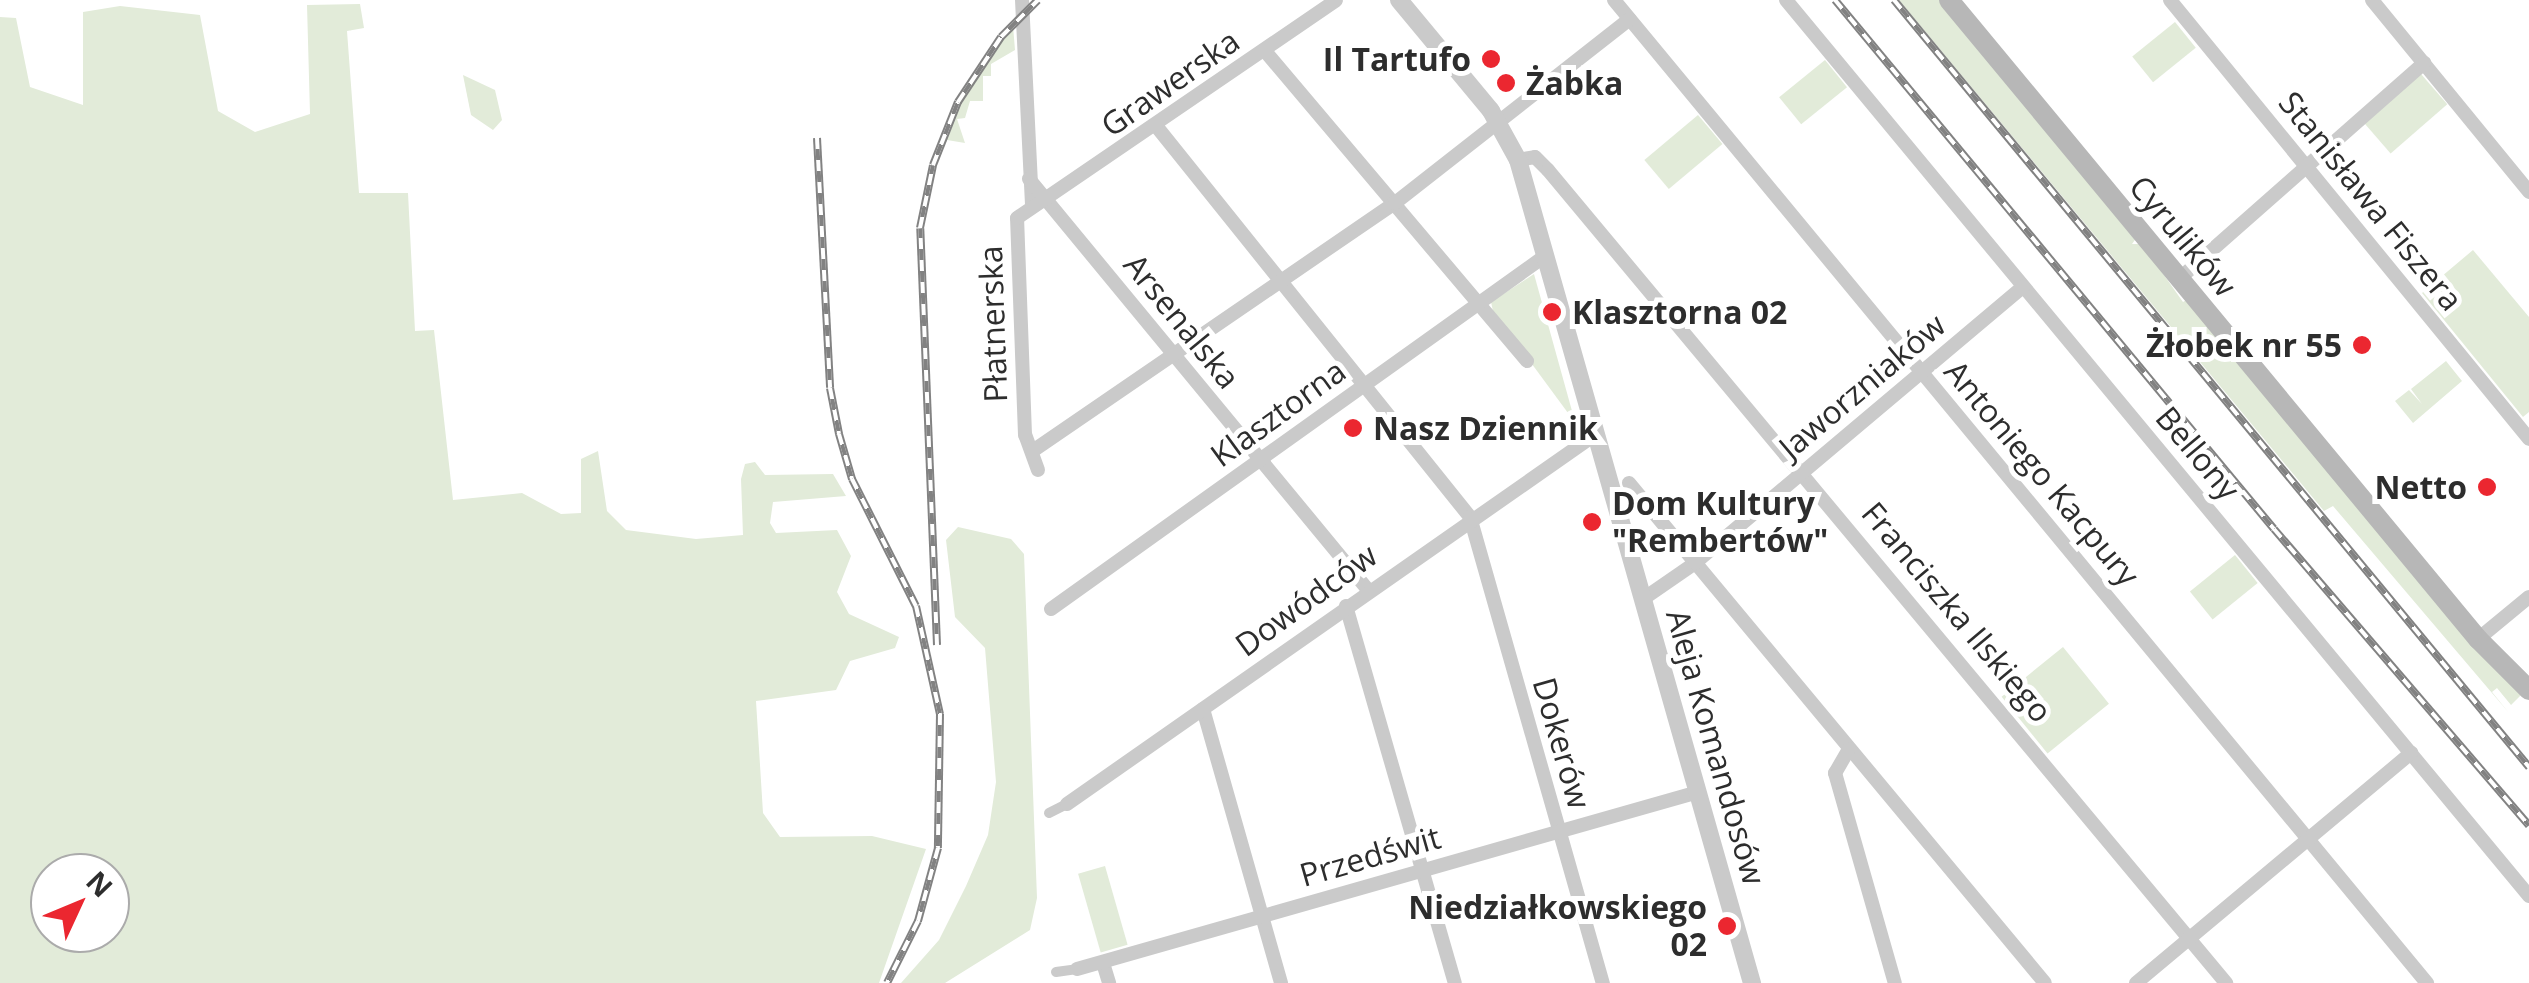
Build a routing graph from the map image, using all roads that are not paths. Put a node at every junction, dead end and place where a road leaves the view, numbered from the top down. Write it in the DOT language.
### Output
graph roads {
  1 [pos="1022,0"];
  2 [pos="1336,0"];
  3 [pos="1400,0"];
  4 [pos="1614,0"];
  5 [pos="1786,0"];
  6 [pos="1949,0"];
  7 [pos="2170,0"];
  8 [pos="2372,0"];
  9 [pos="1630,19"];
  10 [pos="1265,50"];
  11 [pos="2424,63"];
  12 [pos="1501,125"];
  13 [pos="1157,127"];
  14 [pos="1518,160"];
  15 [pos="2306,164"];
  16 [pos="1029,178"];
  17 [pos="2529,192"];
  18 [pos="1048,200"];
  19 [pos="1395,203"];
  20 [pos="1032,206"];
  21 [pos="1545,256"];
  22 [pos="2179,279"];
  23 [pos="1284,281"];
  24 [pos="2023,287"];
  25 [pos="1477,302"];
  26 [pos="1175,356"];
  27 [pos="1528,361"];
  28 [pos="1922,370"];
  29 [pos="1367,383"];
  30 [pos="1596,434"];
  31 [pos="2529,439"];
  32 [pos="1034,450"];
  33 [pos="1260,459"];
  34 [pos="1038,470"];
  35 [pos="1802,473"];
  36 [pos="1629,483"];
  37 [pos="1470,517"];
  38 [pos="1695,563"];
  39 [pos="1368,590"];
  40 [pos="2529,597"];
  41 [pos="1643,599"];
  42 [pos="1346,606"];
  43 [pos="1047,612"];
  44 [pos="2478,639"];
  45 [pos="2529,690"];
  46 [pos="1202,709"];
  47 [pos="1850,749"];
  48 [pos="2410,754"];
  49 [pos="1698,792"];
  50 [pos="1067,804"];
  51 [pos="1050,812"];
  52 [pos="1558,830"];
  53 [pos="2308,838"];
  54 [pos="1422,869"];
  55 [pos="2529,896"];
  56 [pos="1262,916"];
  57 [pos="2189,938"];
  58 [pos="1103,962"];
  59 [pos="1077,970"];
  60 [pos="1056,972"];
  61 [pos="1109,983"];
  62 [pos="1280,983"];
  63 [pos="1455,983"];
  64 [pos="1602,983"];
  65 [pos="1752,983"];
  66 [pos="1896,983"];
  67 [pos="2044,983"];
  68 [pos="2136,983"];
  69 [pos="2226,983"];
  70 [pos="2427,983"];
  1 -- 16 [label="street, Płatnerska"];
  2 -- 10 [label="street, Grawerska"];
  3 -- 12 [label="street"];
  4 -- 9 [label="street, Antoniego Kacpury"];
  5 -- 24 [label="street, Bellony"];
  6 -- 22 [label="main road, Cyrulików"];
  7 -- 15 [label="street, Stanisława Fiszera"];
  8 -- 11 [label="street"];
  9 -- 12 [label="street"];
  9 -- 28 [label="street, Antoniego Kacpury"];
  10 -- 13 [label="street, Grawerska"];
  10 -- 19 [label="street"];
  11 -- 15 [label="street"];
  11 -- 17 [label="street"];
  12 -- 14 [label="street, Aleja Komandosów"];
  12 -- 19 [label="street"];
  13 -- 18 [label="street, Grawerska"];
  13 -- 23 [label="street"];
  14 -- 21 [label="street, Aleja Komandosów"];
  14 -- 35 [label="street, Franciszka Ilskiego"];
  15 -- 22 [label="street"];
  15 -- 31 [label="street, Stanisława Fiszera"];
  16 -- 18 [label="street, Arsenalska"];
  16 -- 20 [label="street, Płatnerska"];
  18 -- 20 [label="street, Grawerska"];
  18 -- 26 [label="street, Arsenalska"];
  19 -- 23 [label="street"];
  19 -- 25 [label="street"];
  20 -- 32 [label="street, Płatnerska"];
  21 -- 25 [label="street, Klasztorna"];
  21 -- 30 [label="street, Aleja Komandosów"];
  22 -- 44 [label="main road, Cyrulików"];
  23 -- 26 [label="street"];
  23 -- 29 [label="street"];
  24 -- 28 [label="street, Jaworzniaków"];
  24 -- 48 [label="street, Bellony"];
  25 -- 27 [label="street"];
  25 -- 29 [label="street, Klasztorna"];
  26 -- 32 [label="street"];
  26 -- 33 [label="street, Arsenalska"];
  28 -- 35 [label="street, Jaworzniaków"];
  28 -- 53 [label="street, Antoniego Kacpury"];
  29 -- 33 [label="street, Klasztorna"];
  29 -- 37 [label="street"];
  30 -- 37 [label="street, Dowódców"];
  30 -- 41 [label="street, Aleja Komandosów"];
  32 -- 34 [label="street, Płatnerska"];
  33 -- 39 [label="street, Arsenalska"];
  33 -- 43 [label="street, Klasztorna"];
  35 -- 38 [label="street, Jaworzniaków"];
  35 -- 57 [label="street, Franciszka Ilskiego"];
  36 -- 38 [label="street"];
  37 -- 39 [label="street, Dowódców"];
  37 -- 52 [label="street, Dokerów"];
  38 -- 41 [label="street, Jaworzniaków"];
  38 -- 47 [label="street"];
  39 -- 42 [label="street, Dowódców"];
  40 -- 44 [label="street"];
  41 -- 49 [label="street, Aleja Komandosów"];
  42 -- 46 [label="street, Dowódców"];
  42 -- 54 [label="street"];
  44 -- 45 [label="main road, Cyrulików"];
  46 -- 50 [label="street, Dowódców"];
  46 -- 56 [label="street"];
  47 -- 66 [label="street"];
  47 -- 67 [label="street"];
  48 -- 53 [label="street"];
  48 -- 55 [label="street, Bellony"];
  49 -- 52 [label="street, Przedświt"];
  49 -- 65 [label="street, Aleja Komandosów"];
  50 -- 51 [label="street, Dowódców"];
  52 -- 54 [label="street, Przedświt"];
  52 -- 64 [label="street, Dokerów"];
  53 -- 57 [label="street"];
  53 -- 70 [label="street, Antoniego Kacpury"];
  54 -- 56 [label="street, Przedświt"];
  54 -- 63 [label="street"];
  56 -- 58 [label="street, Przedświt"];
  56 -- 62 [label="street"];
  57 -- 68 [label="street"];
  57 -- 69 [label="street, Franciszka Ilskiego"];
  58 -- 59 [label="street, Przedświt"];
  58 -- 61 [label="street"];
  59 -- 60 [label="street, Przedświt"];
}
